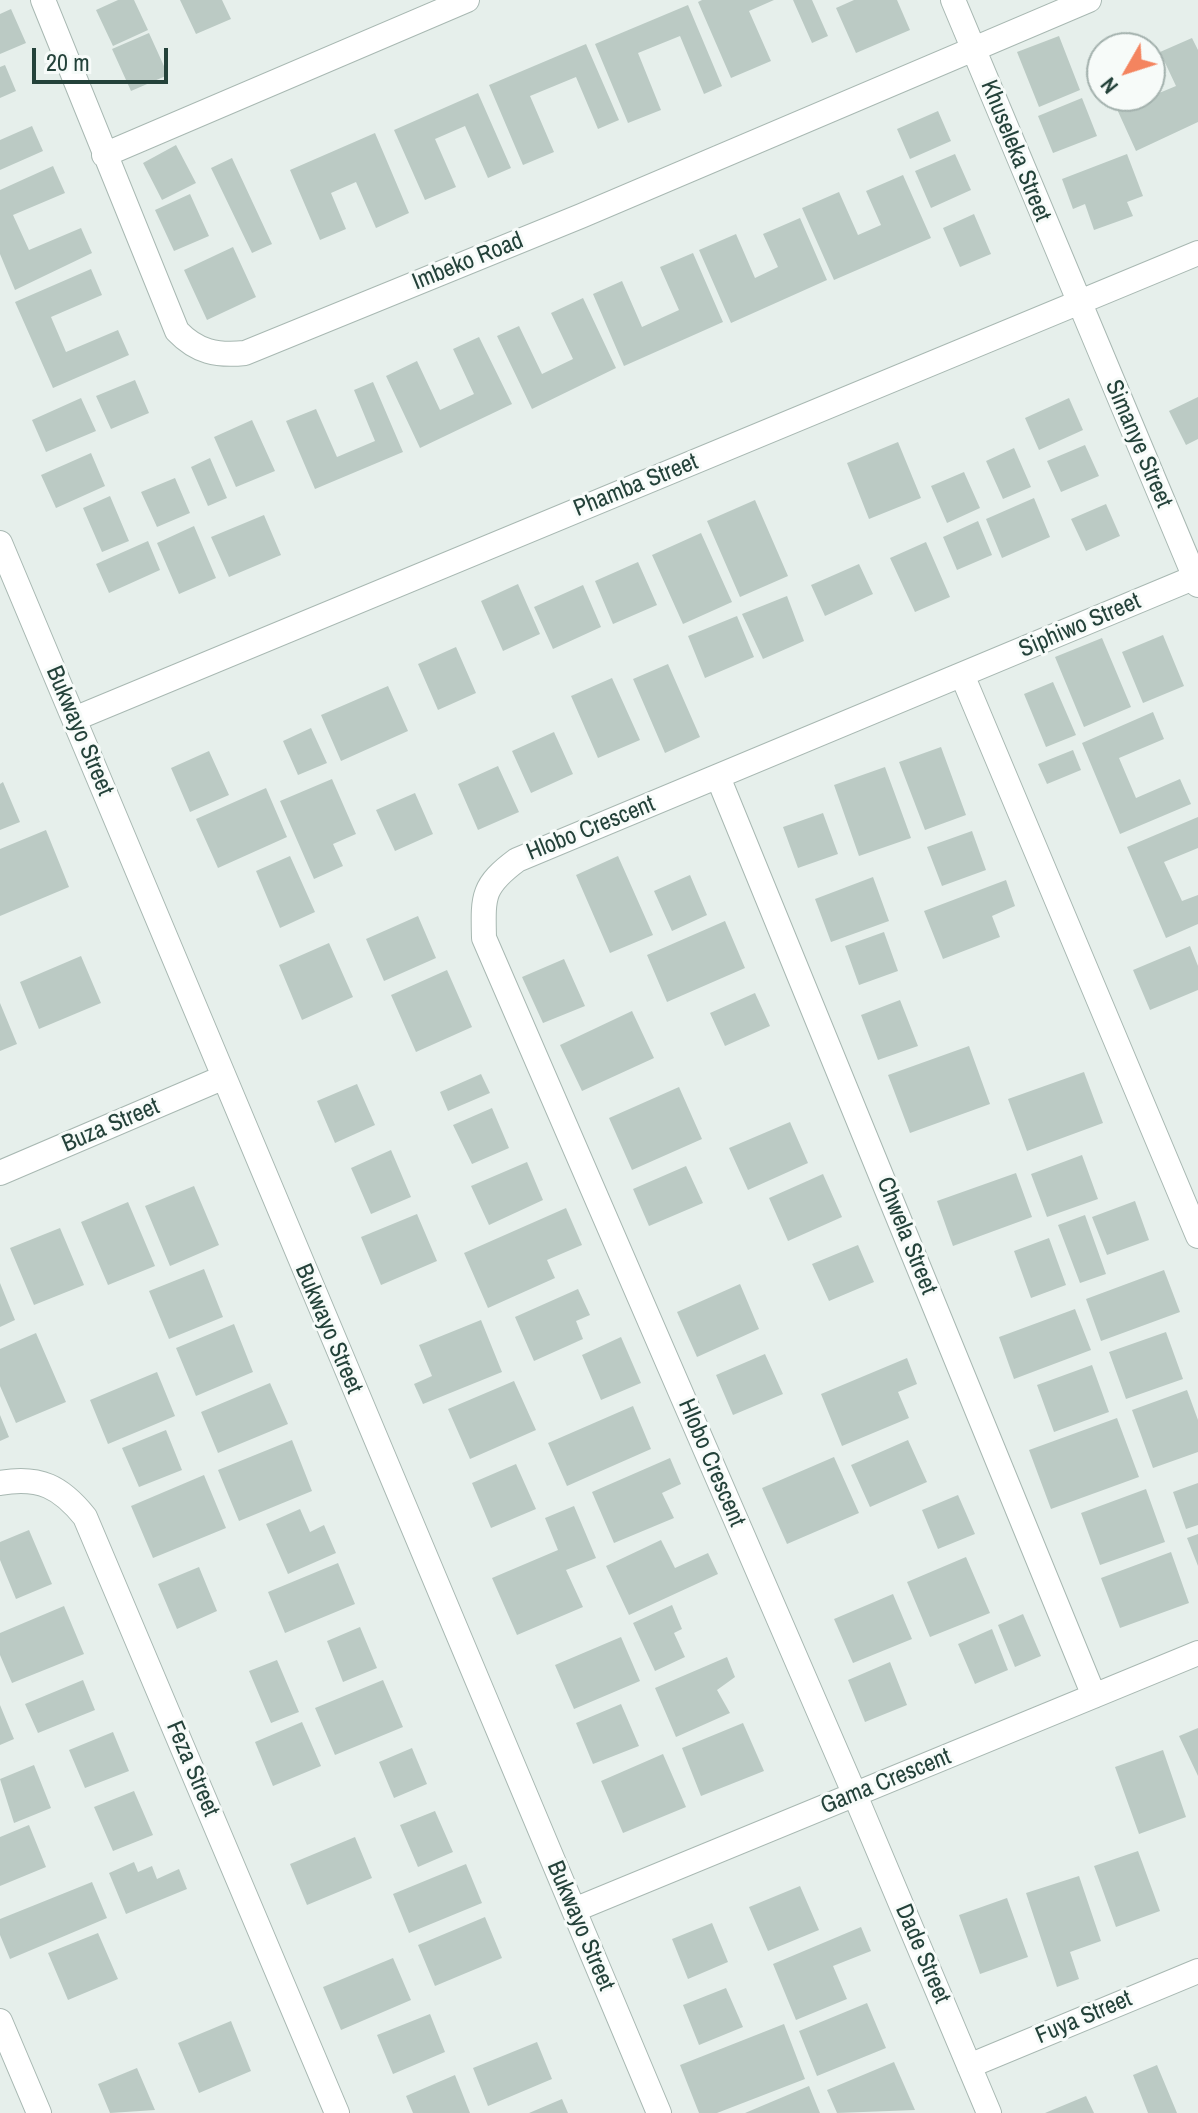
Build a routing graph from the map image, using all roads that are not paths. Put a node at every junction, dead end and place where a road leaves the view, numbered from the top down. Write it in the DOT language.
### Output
graph roads {
  1 [pos="43,0"];
  2 [pos="467,0"];
  3 [pos="953,0"];
  4 [pos="1089,0"];
  5 [pos="974,49"];
  6 [pos="104,155"];
  7 [pos="1198,253"];
  8 [pos="1077,303"];
  9 [pos="0,543"];
  10 [pos="1197,580"];
  11 [pos="963,677"];
  12 [pos="74,719"];
  13 [pos="718,777"];
  14 [pos="222,1078"];
  15 [pos="0,1173"];
  16 [pos="1198,1236"];
  17 [pos="0,1483"];
  18 [pos="1198,1653"];
  19 [pos="1094,1696"];
  20 [pos="855,1795"];
  21 [pos="574,1910"];
  22 [pos="1198,1971"];
  23 [pos="0,2021"];
  24 [pos="969,2066"];
  25 [pos="39,2113"];
  26 [pos="337,2113"];
  27 [pos="659,2113"];
  28 [pos="989,2113"];
  1 -- 6 [label="street, Imbeko Road"];
  2 -- 6 [label="street"];
  3 -- 5 [label="street, Khuseleka Street"];
  4 -- 5 [label="street, Imbeko Road"];
  5 -- 6 [label="street, Imbeko Road"];
  5 -- 8 [label="street, Khuseleka Street"];
  7 -- 8 [label="street, Phamba Street"];
  8 -- 10 [label="street, Simanye Street"];
  8 -- 12 [label="street, Phamba Street"];
  9 -- 12 [label="street, Bukwayo Street"];
  10 -- 11 [label="street, Siphiwo Street"];
  11 -- 13 [label="street, Hlobo Crescent"];
  11 -- 16 [label="street"];
  12 -- 14 [label="street, Bukwayo Street"];
  13 -- 19 [label="street, Chwela Street"];
  13 -- 20 [label="street, Hlobo Crescent"];
  14 -- 15 [label="street, Buza Street"];
  14 -- 21 [label="street, Bukwayo Street"];
  17 -- 26 [label="street, Feza Street"];
  18 -- 19 [label="street, Gama Crescent"];
  19 -- 20 [label="street, Gama Crescent"];
  20 -- 21 [label="street, Gama Crescent"];
  20 -- 24 [label="street, Dade Street"];
  21 -- 27 [label="street, Bukwayo Street"];
  22 -- 24 [label="street, Fuya Street"];
  23 -- 25 [label="street"];
  24 -- 28 [label="street, Dade Street"];
}
